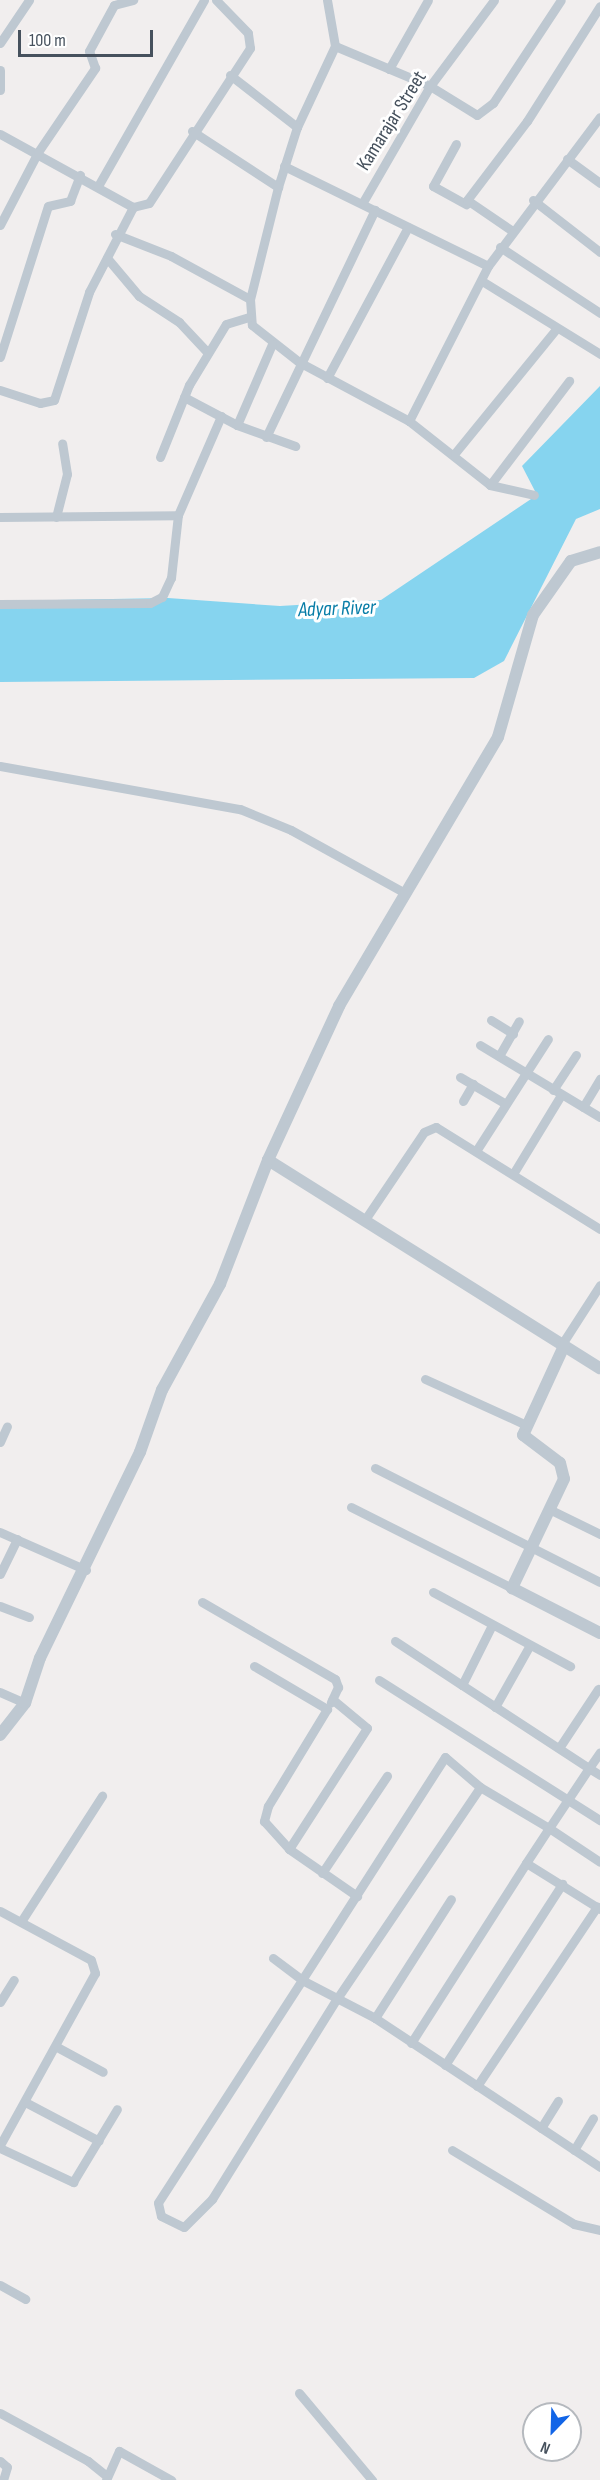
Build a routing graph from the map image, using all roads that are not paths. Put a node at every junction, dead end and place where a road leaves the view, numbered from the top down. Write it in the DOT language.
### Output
graph roads {
  1 [pos="29,0"];
  2 [pos="133,0"];
  3 [pos="204,0"];
  4 [pos="216,0"];
  5 [pos="327,0"];
  6 [pos="427,0"];
  7 [pos="494,0"];
  8 [pos="561,0"];
  9 [pos="600,6"];
  10 [pos="0,43"];
  11 [pos="335,46"];
  12 [pos="389,69"];
  13 [pos="0,70"];
  14 [pos="230,75"];
  15 [pos="430,86"];
  16 [pos="0,90"];
  17 [pos="600,117"];
  18 [pos="297,127"];
  19 [pos="192,131"];
  20 [pos="0,134"];
  21 [pos="456,144"];
  22 [pos="38,152"];
  23 [pos="567,159"];
  24 [pos="284,166"];
  25 [pos="80,176"];
  26 [pos="600,183"];
  27 [pos="98,186"];
  28 [pos="278,187"];
  29 [pos="533,200"];
  30 [pos="363,202"];
  31 [pos="466,204"];
  32 [pos="133,207"];
  33 [pos="375,210"];
  34 [pos="0,225"];
  35 [pos="408,227"];
  36 [pos="512,230"];
  37 [pos="115,234"];
  38 [pos="500,247"];
  39 [pos="600,252"];
  40 [pos="107,258"];
  41 [pos="488,266"];
  42 [pos="482,282"];
  43 [pos="250,299"];
  44 [pos="600,313"];
  45 [pos="249,317"];
  46 [pos="556,329"];
  47 [pos="272,344"];
  48 [pos="208,353"];
  49 [pos="600,354"];
  50 [pos="0,357"];
  51 [pos="299,362"];
  52 [pos="327,378"];
  53 [pos="569,381"];
  54 [pos="0,390"];
  55 [pos="184,397"];
  56 [pos="221,416"];
  57 [pos="410,421"];
  58 [pos="237,425"];
  59 [pos="266,437"];
  60 [pos="62,443"];
  61 [pos="295,446"];
  62 [pos="455,453"];
  63 [pos="160,457"];
  64 [pos="490,485"];
  65 [pos="534,495"];
  66 [pos="178,516"];
  67 [pos="0,517"];
  68 [pos="56,517"];
  69 [pos="600,552"];
  70 [pos="0,604"];
  71 [pos="0,766"];
  72 [pos="405,893"];
  73 [pos="491,1020"];
  74 [pos="519,1021"];
  75 [pos="513,1034"];
  76 [pos="548,1039"];
  77 [pos="480,1045"];
  78 [pos="499,1056"];
  79 [pos="576,1056"];
  80 [pos="526,1073"];
  81 [pos="460,1077"];
  82 [pos="600,1079"];
  83 [pos="473,1084"];
  84 [pos="557,1093"];
  85 [pos="463,1101"];
  86 [pos="506,1104"];
  87 [pos="583,1107"];
  88 [pos="600,1117"];
  89 [pos="476,1151"];
  90 [pos="268,1160"];
  91 [pos="513,1174"];
  92 [pos="364,1221"];
  93 [pos="600,1229"];
  94 [pos="600,1285"];
  95 [pos="563,1345"];
  96 [pos="600,1368"];
  97 [pos="425,1379"];
  98 [pos="524,1424"];
  99 [pos="7,1426"];
  100 [pos="0,1442"];
  101 [pos="375,1467"];
  102 [pos="351,1507"];
  103 [pos="550,1510"];
  104 [pos="0,1532"];
  105 [pos="600,1534"];
  106 [pos="16,1539"];
  107 [pos="532,1547"];
  108 [pos="86,1570"];
  109 [pos="0,1574"];
  110 [pos="600,1582"];
  111 [pos="512,1588"];
  112 [pos="433,1592"];
  113 [pos="202,1602"];
  114 [pos="0,1606"];
  115 [pos="29,1617"];
  116 [pos="492,1626"];
  117 [pos="600,1633"];
  118 [pos="395,1641"];
  119 [pos="530,1645"];
  120 [pos="254,1666"];
  121 [pos="570,1666"];
  122 [pos="379,1680"];
  123 [pos="462,1684"];
  124 [pos="598,1689"];
  125 [pos="0,1692"];
  126 [pos="25,1703"];
  127 [pos="330,1704"];
  128 [pos="495,1707"];
  129 [pos="0,1735"];
  130 [pos="559,1748"];
  131 [pos="600,1752"];
  132 [pos="589,1768"];
  133 [pos="600,1775"];
  134 [pos="387,1776"];
  135 [pos="480,1787"];
  136 [pos="102,1796"];
  137 [pos="568,1800"];
  138 [pos="600,1820"];
  139 [pos="549,1828"];
  140 [pos="289,1849"];
  141 [pos="600,1862"];
  142 [pos="526,1863"];
  143 [pos="322,1873"];
  144 [pos="562,1884"];
  145 [pos="357,1896"];
  146 [pos="451,1899"];
  147 [pos="599,1908"];
  148 [pos="0,1911"];
  149 [pos="22,1920"];
  150 [pos="273,1958"];
  151 [pos="14,1980"];
  152 [pos="302,1980"];
  153 [pos="336,2000"];
  154 [pos="0,2002"];
  155 [pos="375,2018"];
  156 [pos="411,2043"];
  157 [pos="57,2047"];
  158 [pos="445,2065"];
  159 [pos="103,2072"];
  160 [pos="477,2085"];
  161 [pos="558,2101"];
  162 [pos="27,2103"];
  163 [pos="117,2109"];
  164 [pos="593,2118"];
  165 [pos="541,2128"];
  166 [pos="99,2141"];
  167 [pos="0,2146"];
  168 [pos="452,2150"];
  169 [pos="574,2150"];
  170 [pos="600,2167"];
  171 [pos="600,2230"];
  172 [pos="0,2285"];
  173 [pos="24,2299"];
  174 [pos="299,2393"];
  175 [pos="0,2413"];
  176 [pos="0,2460"];
  177 [pos="105,2478"];
  178 [pos="3,2480"];
  179 [pos="171,2480"];
  180 [pos="372,2480"];
  1 -- 10 [label="street"];
  2 -- 22 [label="street"];
  3 -- 27 [label="street"];
  4 -- 14 [label="street"];
  5 -- 11 [label="street"];
  6 -- 12 [label="street"];
  7 -- 15 [label="street, Kamarajar Street"];
  8 -- 15 [label="street"];
  9 -- 31 [label="street"];
  11 -- 12 [label="street"];
  11 -- 18 [label="street"];
  12 -- 15 [label="street"];
  13 -- 16 [label="street"];
  14 -- 18 [label="street"];
  14 -- 19 [label="street"];
  15 -- 30 [label="street, Kamarajar Street"];
  17 -- 23 [label="street"];
  18 -- 24 [label="street"];
  19 -- 28 [label="street"];
  19 -- 32 [label="street"];
  20 -- 22 [label="street"];
  21 -- 31 [label="street"];
  22 -- 25 [label="street"];
  22 -- 34 [label="street"];
  23 -- 26 [label="street"];
  23 -- 29 [label="street"];
  24 -- 28 [label="street"];
  24 -- 30 [label="street"];
  25 -- 27 [label="street"];
  25 -- 50 [label="street"];
  27 -- 32 [label="street"];
  28 -- 43 [label="street"];
  29 -- 36 [label="street"];
  29 -- 39 [label="street"];
  30 -- 33 [label="street"];
  31 -- 36 [label="street"];
  32 -- 37 [label="street"];
  33 -- 35 [label="street"];
  33 -- 51 [label="street"];
  35 -- 41 [label="street"];
  35 -- 52 [label="street"];
  36 -- 38 [label="street"];
  37 -- 40 [label="street"];
  37 -- 43 [label="street"];
  38 -- 41 [label="street"];
  38 -- 44 [label="street"];
  40 -- 48 [label="street"];
  40 -- 54 [label="street"];
  41 -- 42 [label="street"];
  42 -- 46 [label="street"];
  42 -- 57 [label="street"];
  43 -- 45 [label="street"];
  45 -- 47 [label="street"];
  45 -- 48 [label="street"];
  46 -- 49 [label="street"];
  46 -- 62 [label="street"];
  47 -- 51 [label="street"];
  47 -- 58 [label="street"];
  48 -- 55 [label="street"];
  51 -- 52 [label="street"];
  51 -- 59 [label="street"];
  52 -- 57 [label="street"];
  53 -- 64 [label="street"];
  55 -- 56 [label="street"];
  55 -- 63 [label="street"];
  56 -- 58 [label="street"];
  56 -- 66 [label="street"];
  57 -- 62 [label="street"];
  58 -- 59 [label="street"];
  59 -- 61 [label="street"];
  60 -- 68 [label="street"];
  62 -- 64 [label="street"];
  64 -- 65 [label="street"];
  66 -- 68 [label="street"];
  66 -- 70 [label="street"];
  67 -- 68 [label="street"];
  69 -- 72 [label="street"];
  71 -- 72 [label="street"];
  72 -- 90 [label="street"];
  73 -- 75 [label="street"];
  74 -- 75 [label="street"];
  75 -- 78 [label="street"];
  76 -- 80 [label="street"];
  77 -- 78 [label="street"];
  78 -- 80 [label="street"];
  79 -- 84 [label="street"];
  80 -- 84 [label="street"];
  80 -- 86 [label="street"];
  81 -- 83 [label="street"];
  82 -- 87 [label="street"];
  83 -- 85 [label="street"];
  83 -- 86 [label="street"];
  84 -- 87 [label="street"];
  84 -- 91 [label="street"];
  86 -- 89 [label="street"];
  87 -- 88 [label="street"];
  89 -- 91 [label="street"];
  89 -- 92 [label="street"];
  90 -- 92 [label="street"];
  90 -- 108 [label="street"];
  91 -- 93 [label="street"];
  92 -- 95 [label="street"];
  94 -- 95 [label="street"];
  95 -- 96 [label="street"];
  95 -- 98 [label="street"];
  97 -- 98 [label="street"];
  98 -- 103 [label="street"];
  99 -- 100 [label="street"];
  101 -- 107 [label="street"];
  102 -- 111 [label="street"];
  103 -- 105 [label="street"];
  103 -- 107 [label="street"];
  104 -- 106 [label="street"];
  106 -- 108 [label="street"];
  106 -- 109 [label="street"];
  107 -- 110 [label="street"];
  107 -- 111 [label="street"];
  108 -- 126 [label="street"];
  111 -- 117 [label="street"];
  112 -- 116 [label="street"];
  113 -- 127 [label="street"];
  114 -- 115 [label="street"];
  116 -- 119 [label="street"];
  116 -- 123 [label="street"];
  118 -- 123 [label="street"];
  119 -- 121 [label="street"];
  119 -- 128 [label="street"];
  120 -- 127 [label="street"];
  122 -- 137 [label="street"];
  123 -- 128 [label="street"];
  124 -- 130 [label="street"];
  125 -- 126 [label="street"];
  126 -- 129 [label="street"];
  127 -- 140 [label="street"];
  127 -- 140 [label="street"];
  128 -- 130 [label="street"];
  130 -- 132 [label="street"];
  131 -- 132 [label="street"];
  132 -- 133 [label="street"];
  132 -- 137 [label="street"];
  134 -- 143 [label="street"];
  135 -- 139 [label="street"];
  135 -- 145 [label="street"];
  135 -- 153 [label="street"];
  136 -- 149 [label="street"];
  137 -- 138 [label="street"];
  137 -- 139 [label="street"];
  139 -- 141 [label="street"];
  139 -- 142 [label="street"];
  140 -- 143 [label="street"];
  142 -- 144 [label="street"];
  142 -- 156 [label="street"];
  143 -- 145 [label="street"];
  144 -- 147 [label="street"];
  144 -- 158 [label="street"];
  145 -- 152 [label="street"];
  146 -- 155 [label="street"];
  147 -- 160 [label="street"];
  148 -- 149 [label="street"];
  149 -- 157 [label="street"];
  150 -- 152 [label="street"];
  151 -- 154 [label="street"];
  152 -- 153 [label="street"];
  152 -- 153 [label="street"];
  153 -- 155 [label="street"];
  155 -- 156 [label="street"];
  156 -- 158 [label="street"];
  157 -- 159 [label="street"];
  157 -- 162 [label="street"];
  158 -- 160 [label="street"];
  160 -- 165 [label="street"];
  161 -- 165 [label="street"];
  162 -- 166 [label="street"];
  162 -- 167 [label="street"];
  163 -- 166 [label="street"];
  164 -- 169 [label="street"];
  165 -- 169 [label="street"];
  166 -- 167 [label="street"];
  168 -- 171 [label="street"];
  169 -- 170 [label="street"];
  172 -- 173 [label="street"];
  174 -- 180 [label="street"];
  175 -- 177 [label="street"];
  176 -- 178 [label="street"];
  177 -- 179 [label="street"];
}
